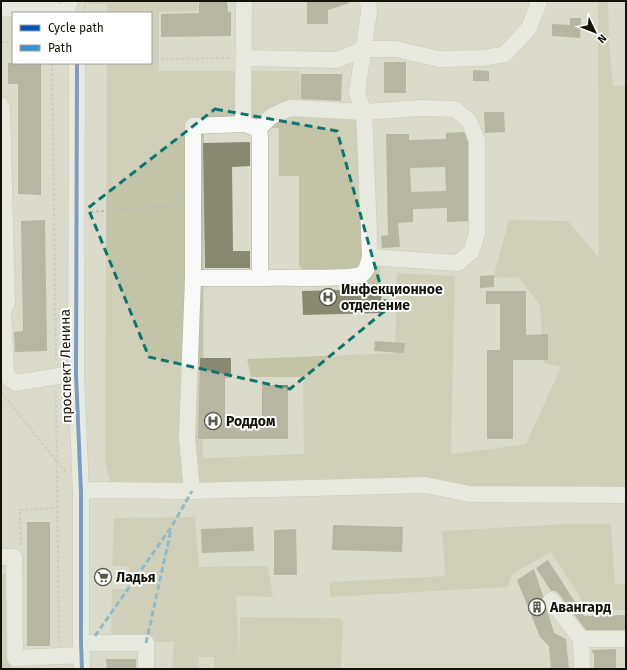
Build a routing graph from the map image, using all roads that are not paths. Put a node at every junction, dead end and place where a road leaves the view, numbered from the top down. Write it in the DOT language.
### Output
graph roads {
  1 [pos="70,1"];
  2 [pos="368,1"];
  3 [pos="538,1"];
  4 [pos="244,5"];
  5 [pos="1,9"];
  6 [pos="58,12"];
  7 [pos="66,12"];
  8 [pos="363,49"];
  9 [pos="243,58"];
  10 [pos="77,64"];
  11 [pos="1,105"];
  12 [pos="364,112"];
  13 [pos="250,126"];
  14 [pos="370,258"];
  15 [pos="193,278"];
  16 [pos="260,278"];
  17 [pos="2,310"];
  18 [pos="76,373"];
  19 [pos="192,491"];
  20 [pos="81,493"];
  21 [pos="626,495"];
  22 [pos="1,557"];
  23 [pos="551,600"];
  24 [pos="581,639"];
  25 [pos="626,639"];
  26 [pos="81,656"];
  27 [pos="16,663"];
  28 [pos="146,669"];
  29 [pos="582,669"];
  1 -- 7 [label="street"];
  2 -- 8 [label="street"];
  3 -- 8 [label="street"];
  4 -- 9 [label="street"];
  5 -- 6 [label="street"];
  8 -- 9 [label="street"];
  8 -- 12 [label="street"];
  9 -- 13 [label="street"];
  10 -- 18 [label="street, проспект Ленина"];
  11 -- 17 [label="street"];
  12 -- 13 [label="street"];
  12 -- 14 [label="street"];
  12 -- 14 [label="street"];
  13 -- 15 [label="street"];
  13 -- 16 [label="street"];
  14 -- 16 [label="street"];
  15 -- 16 [label="street"];
  15 -- 19 [label="street"];
  17 -- 18 [label="street"];
  18 -- 20 [label="street, проспект Ленина"];
  19 -- 20 [label="street"];
  19 -- 21 [label="street"];
  20 -- 26 [label="street, проспект Ленина"];
  22 -- 27 [label="street"];
  23 -- 24 [label="street"];
  24 -- 25 [label="street"];
  24 -- 29 [label="street"];
  26 -- 27 [label="street"];
  26 -- 28 [label="street"];
}
